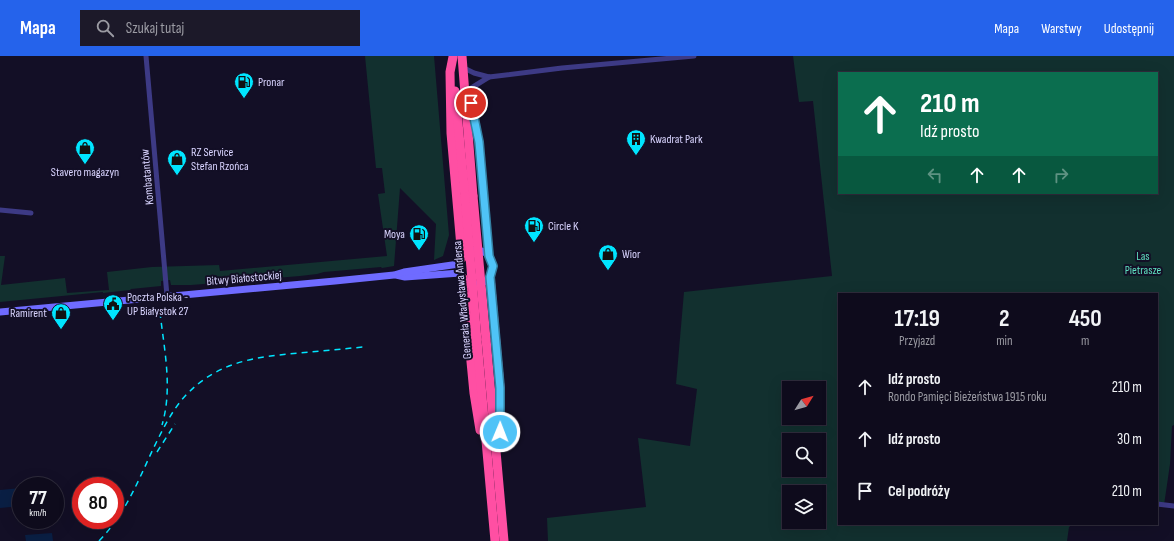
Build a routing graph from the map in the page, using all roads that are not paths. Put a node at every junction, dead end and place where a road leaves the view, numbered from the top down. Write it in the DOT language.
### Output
graph roads {
  1 [pos="146,56"];
  2 [pos="453,56"];
  3 [pos="694,56"];
  4 [pos="462,57"];
  5 [pos="466,69"];
  6 [pos="489,77"];
  7 [pos="468,90"];
  8 [pos="469,196"];
  9 [pos="0,210"];
  10 [pos="31,213"];
  11 [pos="489,256"];
  12 [pos="460,261"];
  13 [pos="394,275"];
  14 [pos="461,275"];
  15 [pos="490,277"];
  16 [pos="167,296"];
  17 [pos="0,312"];
  18 [pos="494,473"];
  19 [pos="1158,504"];
  20 [pos="1174,506"];
  21 [pos="495,541"];
  22 [pos="504,541"];
  1 -- 16 [label="street, Kombatantów"];
  2 -- 8 [label="highway, Generała Władysława Andersa"];
  2 -- 12 [label="highway"];
  3 -- 6 [label="street"];
  4 -- 5 [label="highway"];
  4 -- 8 [label="highway, Generała Władysława Andersa"];
  5 -- 6 [label="street"];
  5 -- 7 [label="highway"];
  6 -- 7 [label="street"];
  7 -- 11 [label="street"];
  8 -- 18 [label="highway, Generała Władysława Andersa, bridge"];
  9 -- 10 [label="street"];
  11 -- 12 [label="street"];
  11 -- 15 [label="street"];
  12 -- 13 [label="street, Bitwy Białostockiej"];
  12 -- 14 [label="street"];
  13 -- 14 [label="street, Bitwy Białostockiej"];
  13 -- 16 [label="street, Bitwy Białostockiej"];
  14 -- 15 [label="street"];
  14 -- 18 [label="highway"];
  15 -- 18 [label="highway"];
  16 -- 17 [label="street, Bitwy Białostockiej"];
  18 -- 21 [label="highway, Generała Władysława Andersa"];
  18 -- 22 [label="highway, Generała Władysława Andersa"];
  19 -- 20 [label="street"];
}
